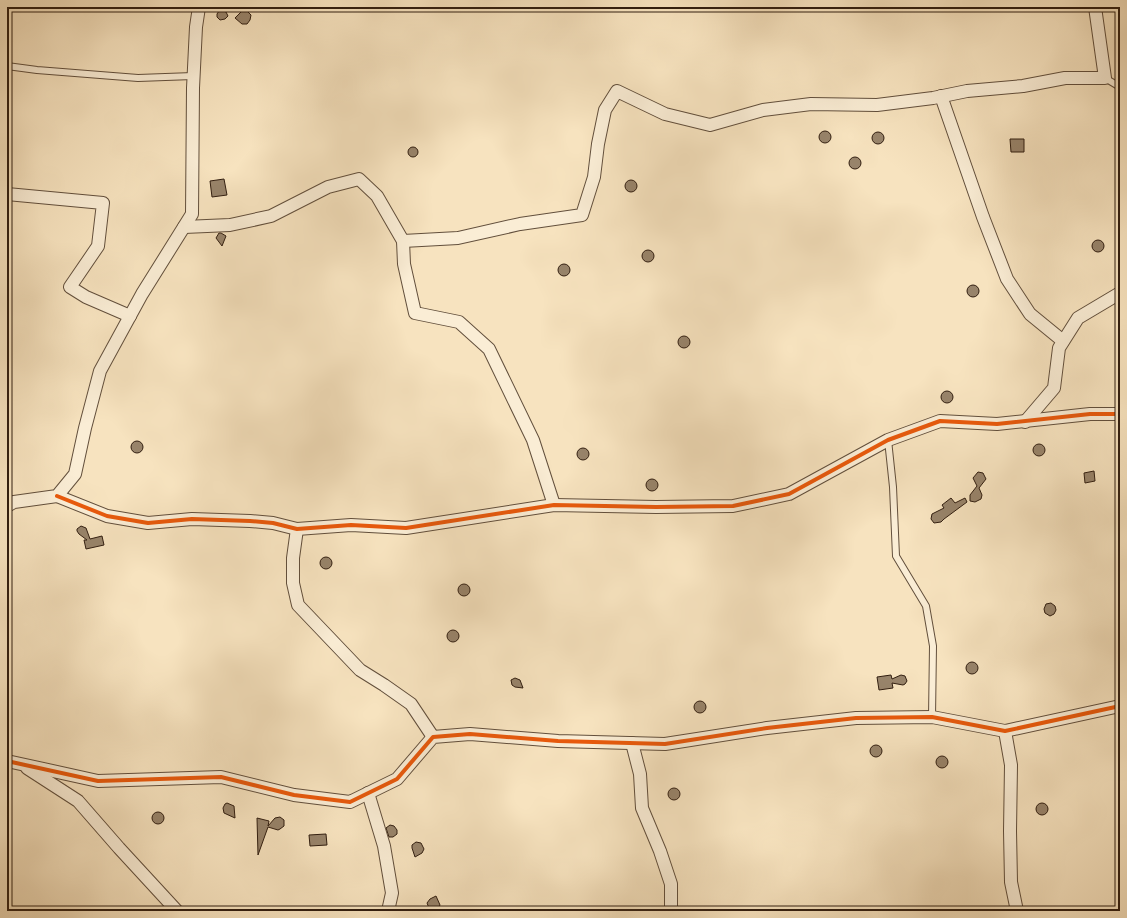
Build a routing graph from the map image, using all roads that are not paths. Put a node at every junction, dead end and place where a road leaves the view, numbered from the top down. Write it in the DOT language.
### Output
graph roads {
  1 [pos="199,7"];
  2 [pos="1095,7"];
  3 [pos="7,66"];
  4 [pos="193,76"];
  5 [pos="1105,78"];
  6 [pos="1120,87"];
  7 [pos="941,96"];
  8 [pos="7,194"];
  9 [pos="184,228"];
  10 [pos="404,240"];
  11 [pos="1120,293"];
  12 [pos="130,316"];
  13 [pos="1063,341"];
  14 [pos="1120,414"];
  15 [pos="1025,422"];
  16 [pos="888,440"];
  17 [pos="57,496"];
  18 [pos="7,506"];
  19 [pos="554,506"];
  20 [pos="297,528"];
  21 [pos="1120,706"];
  22 [pos="932,717"];
  23 [pos="1005,731"];
  24 [pos="434,737"];
  25 [pos="632,743"];
  26 [pos="13,762"];
  27 [pos="368,793"];
  28 [pos="177,911"];
  29 [pos="388,911"];
  30 [pos="671,911"];
  31 [pos="1018,911"];
  1 -- 4 [label="street"];
  2 -- 5 [label="street"];
  3 -- 4 [label="lane"];
  4 -- 9 [label="street"];
  5 -- 6 [label="lane"];
  5 -- 7 [label="street"];
  7 -- 10 [label="street"];
  7 -- 13 [label="street"];
  8 -- 12 [label="street"];
  9 -- 10 [label="street"];
  9 -- 12 [label="street"];
  10 -- 19 [label="street"];
  11 -- 13 [label="street"];
  12 -- 17 [label="street"];
  13 -- 15 [label="street"];
  14 -- 15 [label="street"];
  15 -- 16 [label="street"];
  16 -- 19 [label="street"];
  16 -- 22 [label="lane"];
  17 -- 18 [label="street"];
  17 -- 20 [label="street"];
  19 -- 20 [label="street"];
  20 -- 24 [label="street"];
  21 -- 23 [label="street"];
  22 -- 23 [label="street"];
  22 -- 25 [label="street"];
  23 -- 31 [label="street"];
  24 -- 25 [label="street"];
  24 -- 27 [label="street"];
  25 -- 30 [label="street"];
  26 -- 27 [label="street"];
  26 -- 28 [label="street"];
  27 -- 29 [label="street"];
}
